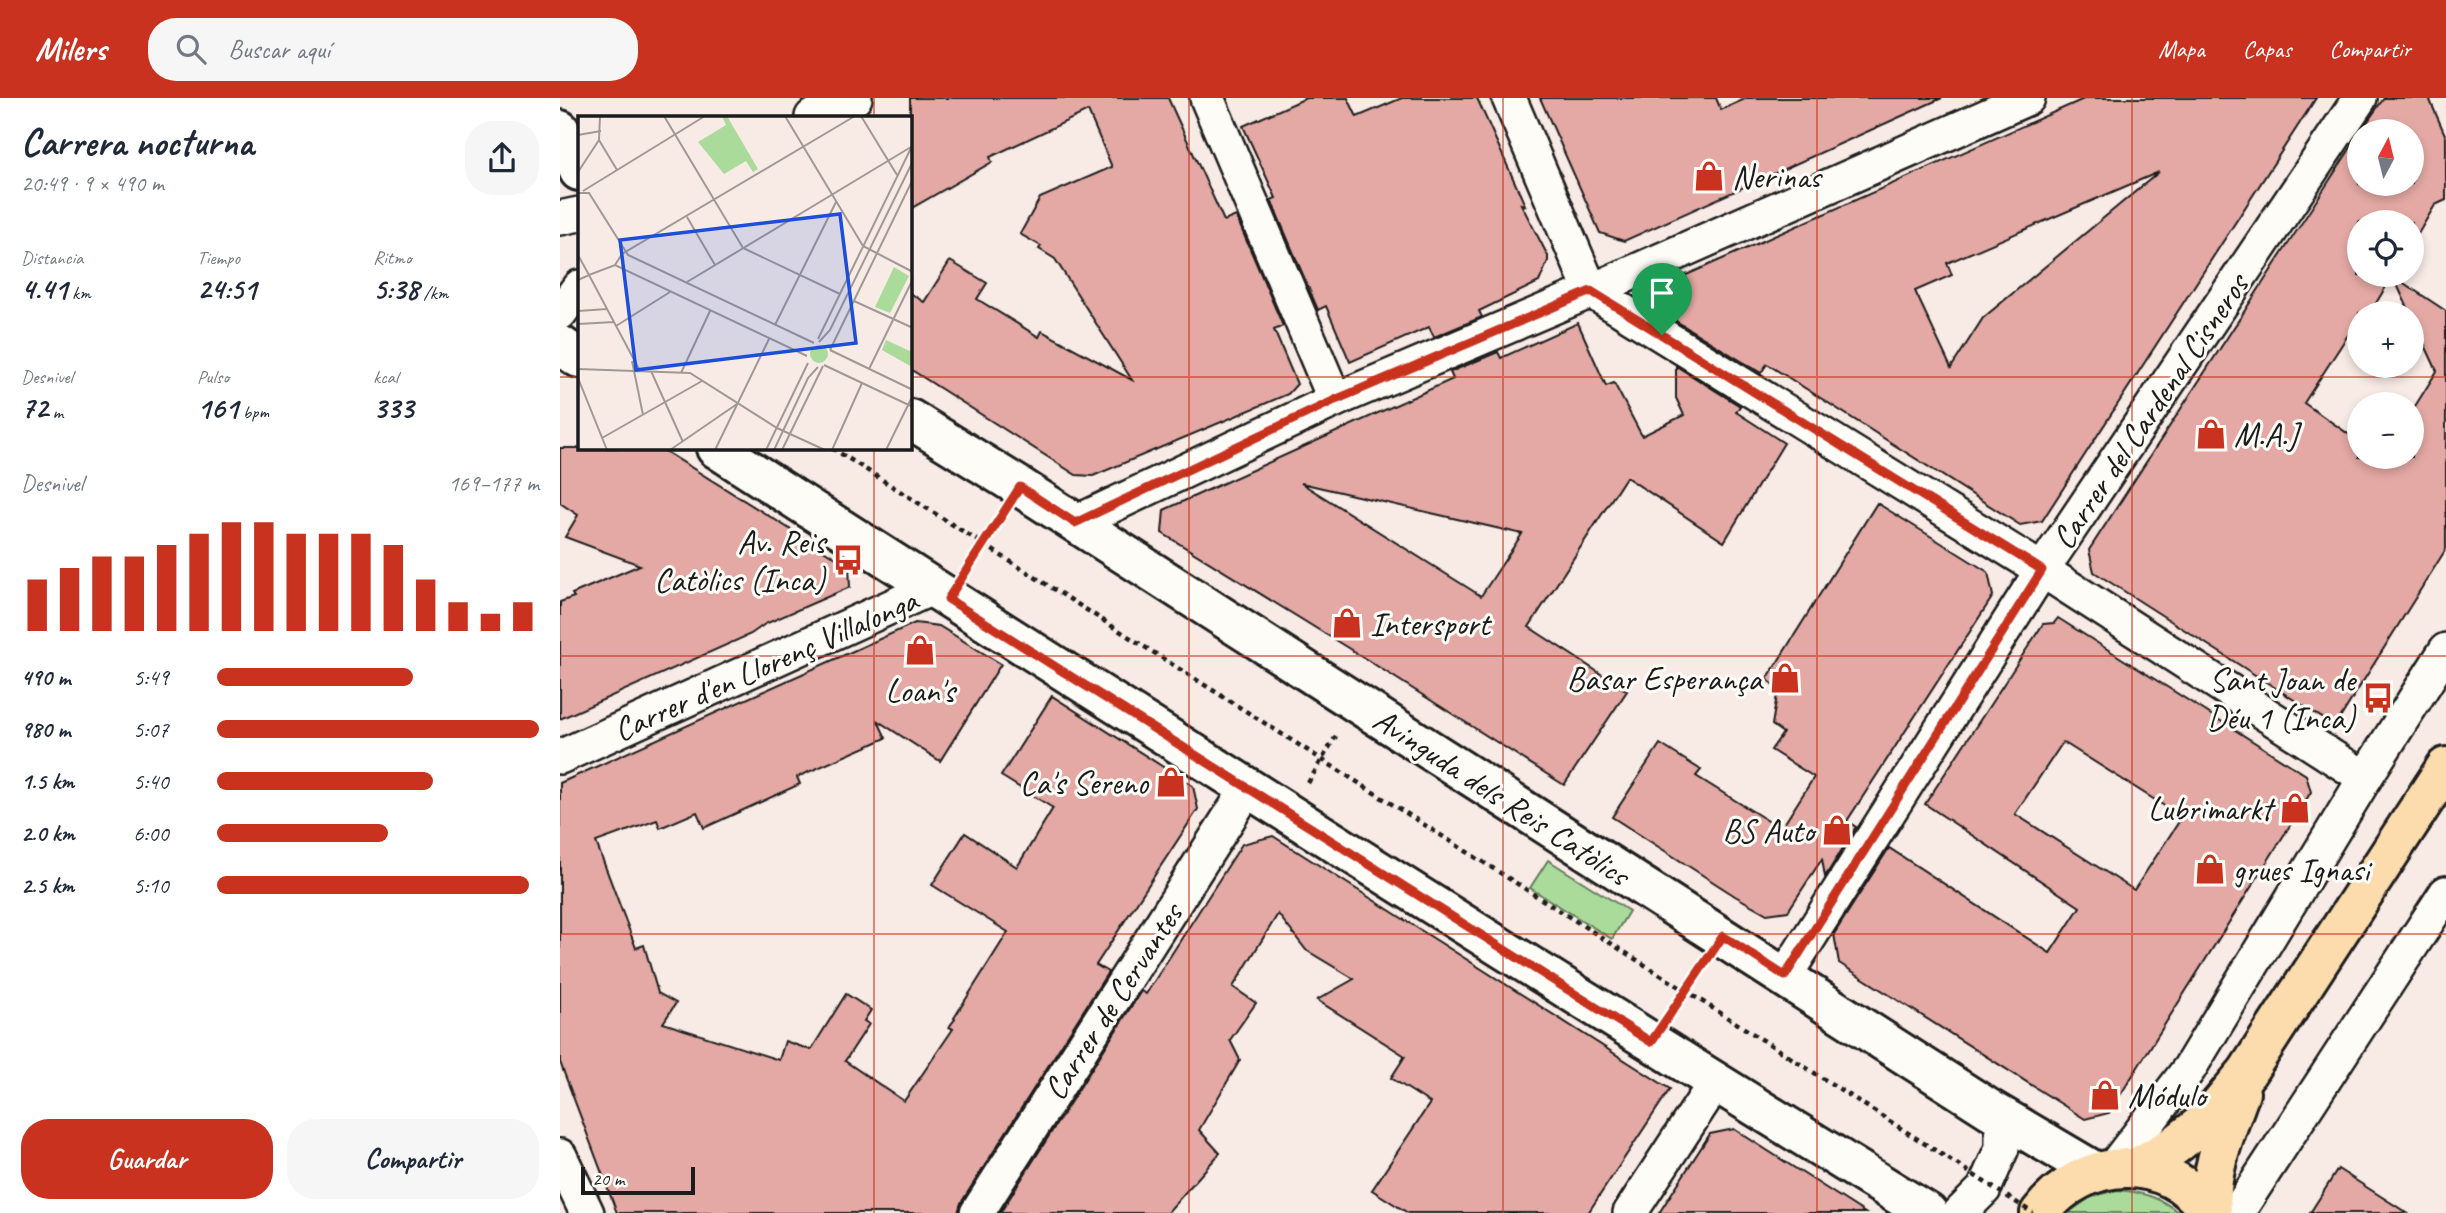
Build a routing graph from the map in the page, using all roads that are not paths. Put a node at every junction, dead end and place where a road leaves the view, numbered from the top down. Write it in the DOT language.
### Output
graph roads {
  1 [pos="855,98"];
  2 [pos="1207,98"];
  3 [pos="1508,98"];
  4 [pos="2028,98"];
  5 [pos="2360,98"];
  6 [pos="814,116"];
  7 [pos="560,130"];
  8 [pos="578,169"];
  9 [pos="578,214"];
  10 [pos="560,218"];
  11 [pos="578,288"];
  12 [pos="1591,291"];
  13 [pos="560,313"];
  14 [pos="560,345"];
  15 [pos="578,357"];
  16 [pos="1335,400"];
  17 [pos="912,420"];
  18 [pos="719,450"];
  19 [pos="1075,523"];
  20 [pos="2042,570"];
  21 [pos="940,594"];
  22 [pos="2446,650"];
  23 [pos="560,757"];
  24 [pos="2446,767"];
  25 [pos="2365,778"];
  26 [pos="1248,788"];
  27 [pos="2446,893"];
  28 [pos="1785,976"];
  29 [pos="2247,1072"];
  30 [pos="1715,1083"];
  31 [pos="2002,1117"];
  32 [pos="560,1156"];
  33 [pos="2115,1169"];
  34 [pos="587,1213"];
  35 [pos="976,1213"];
  36 [pos="1630,1213"];
  37 [pos="1928,1213"];
  38 [pos="1960,1213"];
  39 [pos="2040,1213"];
  40 [pos="2211,1213"];
  41 [pos="2237,1213"];
  1 -- 6 [label="street"];
  2 -- 16 [label="street"];
  3 -- 12 [label="street"];
  4 -- 12 [label="street"];
  5 -- 20 [label="street, Carrer del Cardenal Cisneros"];
  7 -- 8 [label="main road"];
  9 -- 10 [label="street"];
  11 -- 13 [label="street"];
  12 -- 16 [label="street"];
  12 -- 20 [label="street"];
  14 -- 15 [label="main road"];
  16 -- 19 [label="street"];
  17 -- 19 [label="main road, Avinguda dels Reis Catòlics"];
  18 -- 21 [label="main road"];
  19 -- 28 [label="main road, Avinguda dels Reis Catòlics"];
  20 -- 25 [label="street"];
  20 -- 28 [label="street, Carrer del Cardenal Cisneros"];
  21 -- 23 [label="street, Carrer d'en Llorenç Villalonga"];
  21 -- 26 [label="main road"];
  22 -- 25 [label="street"];
  24 -- 29 [label="main road"];
  25 -- 33 [label="street"];
  26 -- 30 [label="main road"];
  26 -- 35 [label="street, Carrer de Cervantes"];
  27 -- 41 [label="street"];
  28 -- 31 [label="main road, Avinguda dels Reis Catòlics"];
  29 -- 33 [label="main road"];
  29 -- 40 [label="main road"];
  30 -- 36 [label="street"];
  30 -- 37 [label="main road"];
  31 -- 33 [label="main road, Avinguda dels Reis Catòlics"];
  31 -- 38 [label="street"];
  32 -- 34 [label="street"];
  33 -- 39 [label="main road"];
  33 -- 40 [label="main road"];
}
